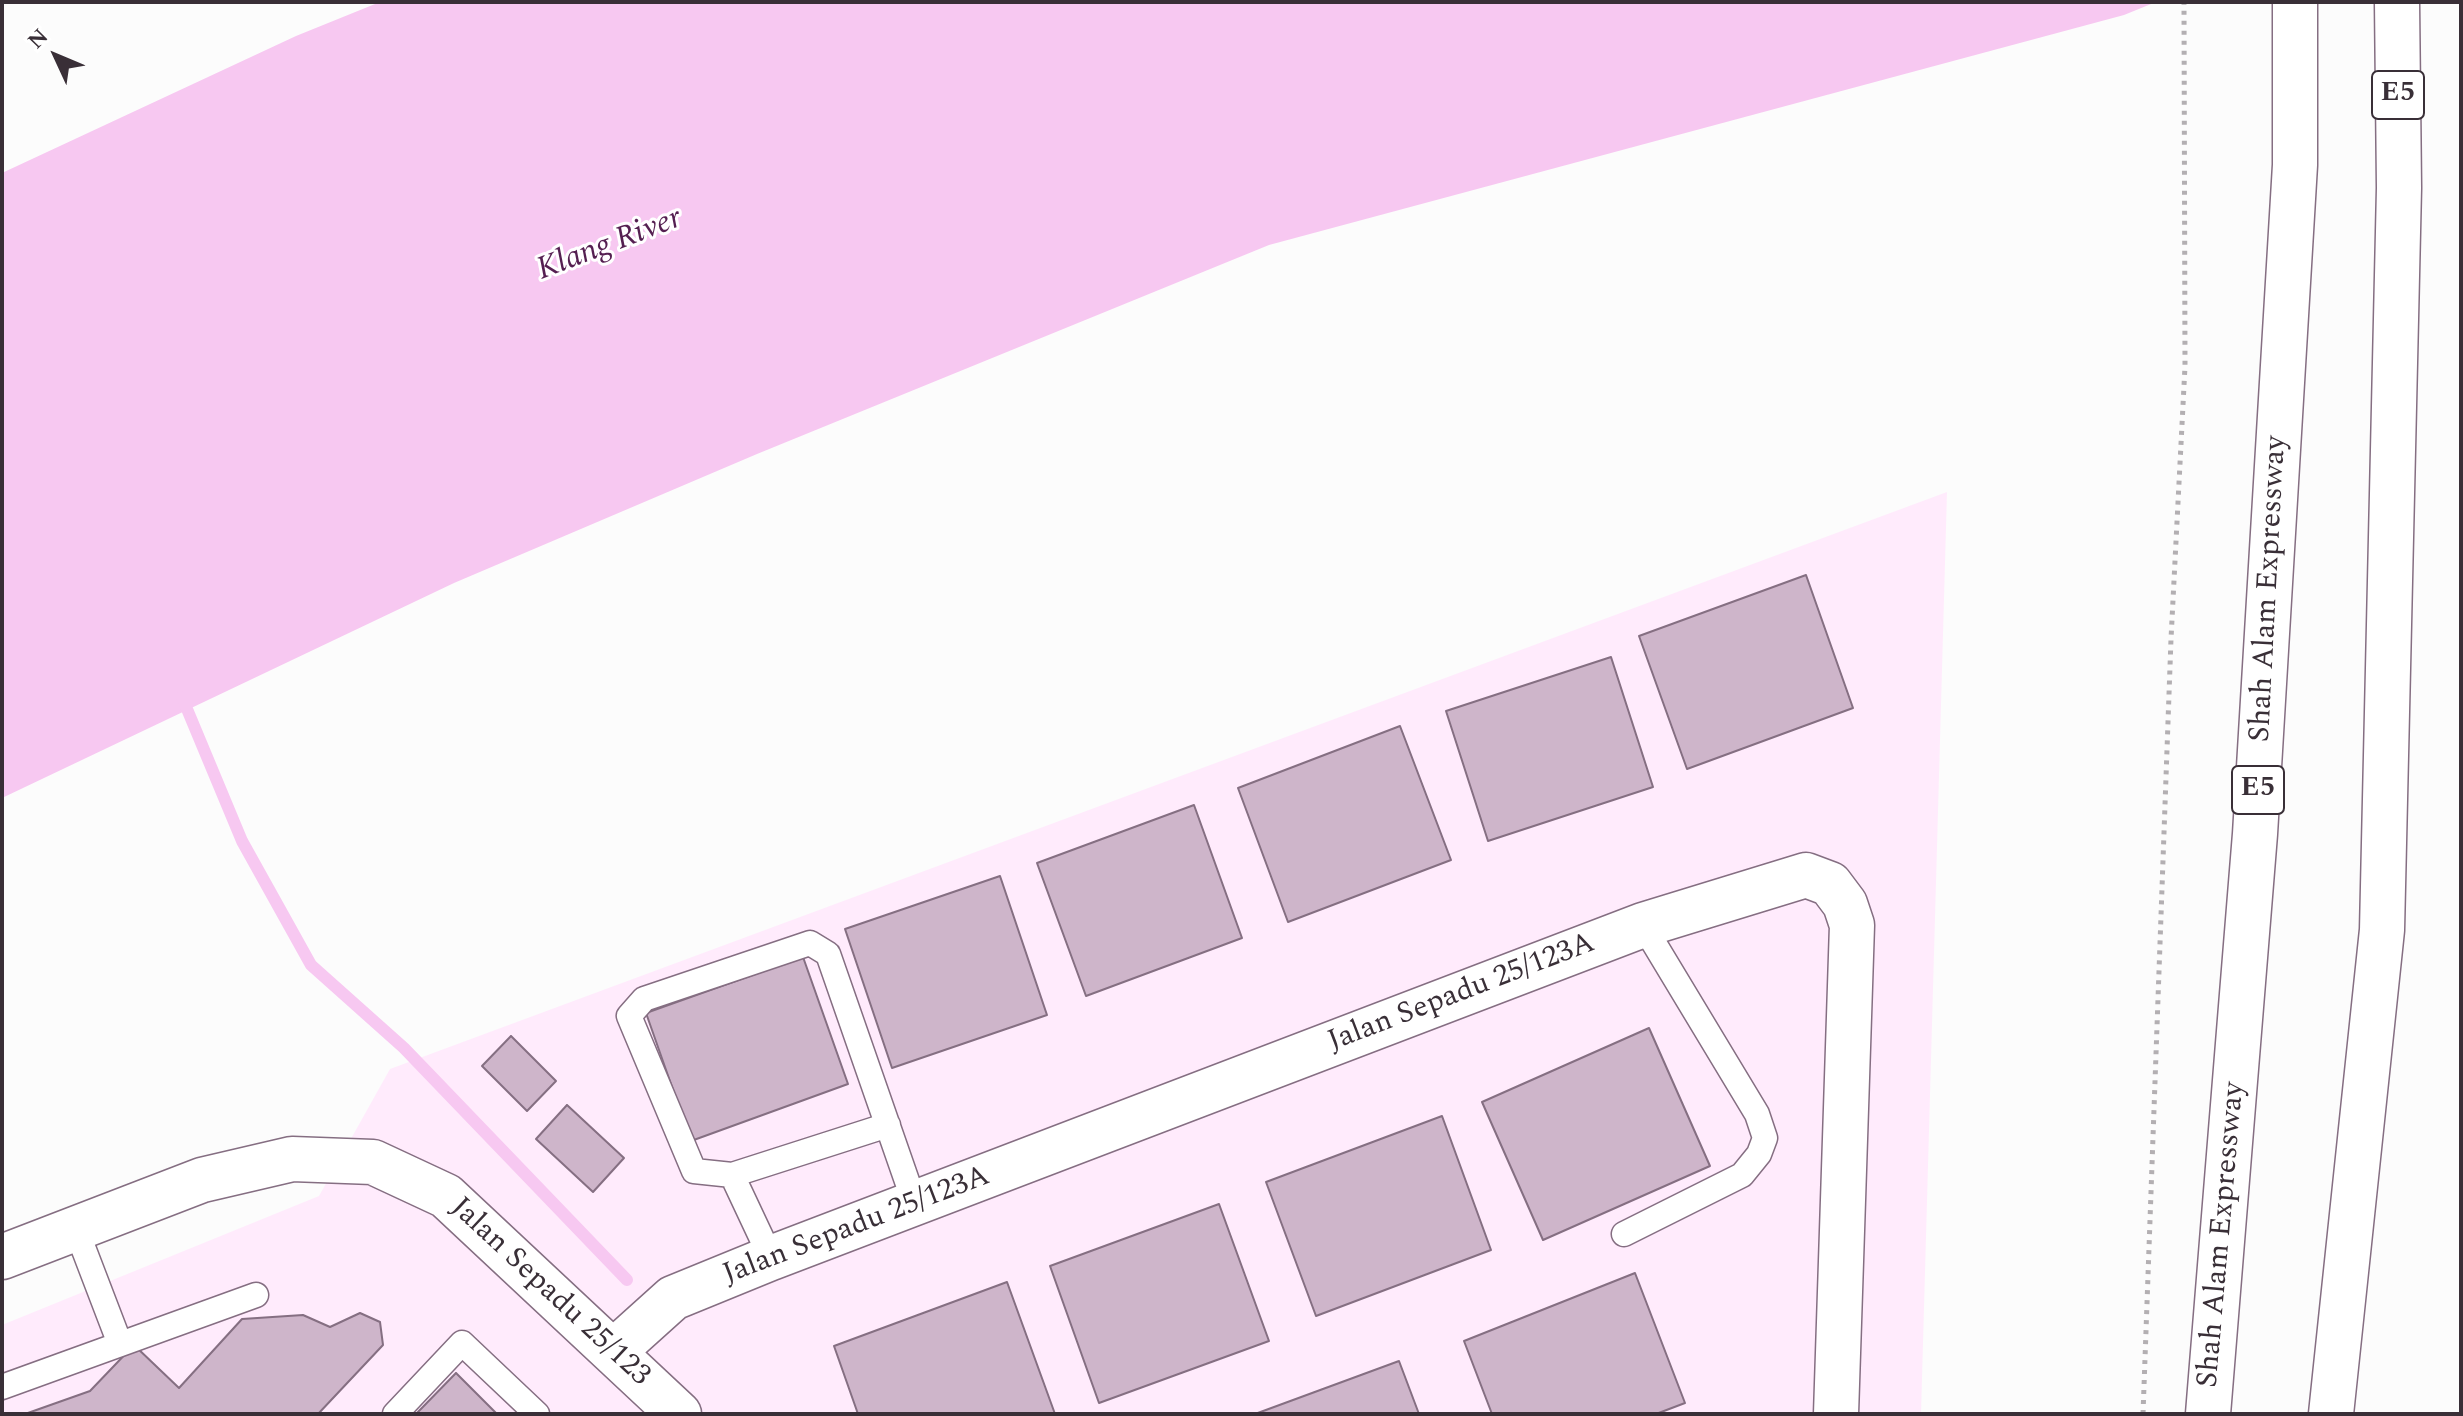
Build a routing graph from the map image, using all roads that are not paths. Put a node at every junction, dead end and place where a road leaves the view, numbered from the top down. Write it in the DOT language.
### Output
graph roads {
  1 [pos="2295,2"];
  2 [pos="2397,2"];
  3 [pos="1643,925"];
  4 [pos="888,1125"];
  5 [pos="732,1175"];
  6 [pos="915,1204"];
  7 [pos="76,1229"];
  8 [pos="1624,1234"];
  9 [pos="2,1257"];
  10 [pos="771,1258"];
  11 [pos="256,1295"];
  12 [pos="120,1344"];
  13 [pos="613,1352"];
  14 [pos="2,1387"];
  15 [pos="395,1414"];
  16 [pos="537,1414"];
  17 [pos="679,1414"];
  18 [pos="1836,1414"];
  19 [pos="2208,1414"];
  20 [pos="2331,1414"];
  1 -- 19 [label="main road, Shah Alam Expressway / E5"];
  2 -- 20 [label="main road, E5"];
  3 -- 6 [label="main road, Jalan Sepadu 25/123A"];
  3 -- 8 [label="lane"];
  3 -- 18 [label="main road, Jalan Sepadu 25/123A"];
  4 -- 5 [label="lane"];
  4 -- 5 [label="lane"];
  4 -- 6 [label="lane"];
  5 -- 10 [label="lane"];
  6 -- 10 [label="main road, Jalan Sepadu 25/123A"];
  7 -- 9 [label="main road, Jalan Sepadu 25/123"];
  7 -- 12 [label="lane"];
  7 -- 13 [label="main road, Jalan Sepadu 25/123"];
  10 -- 13 [label="main road, Jalan Sepadu 25/123A"];
  11 -- 12 [label="lane"];
  12 -- 14 [label="lane"];
  13 -- 17 [label="main road, Jalan Sepadu 25/123"];
  15 -- 16 [label="lane"];
}
